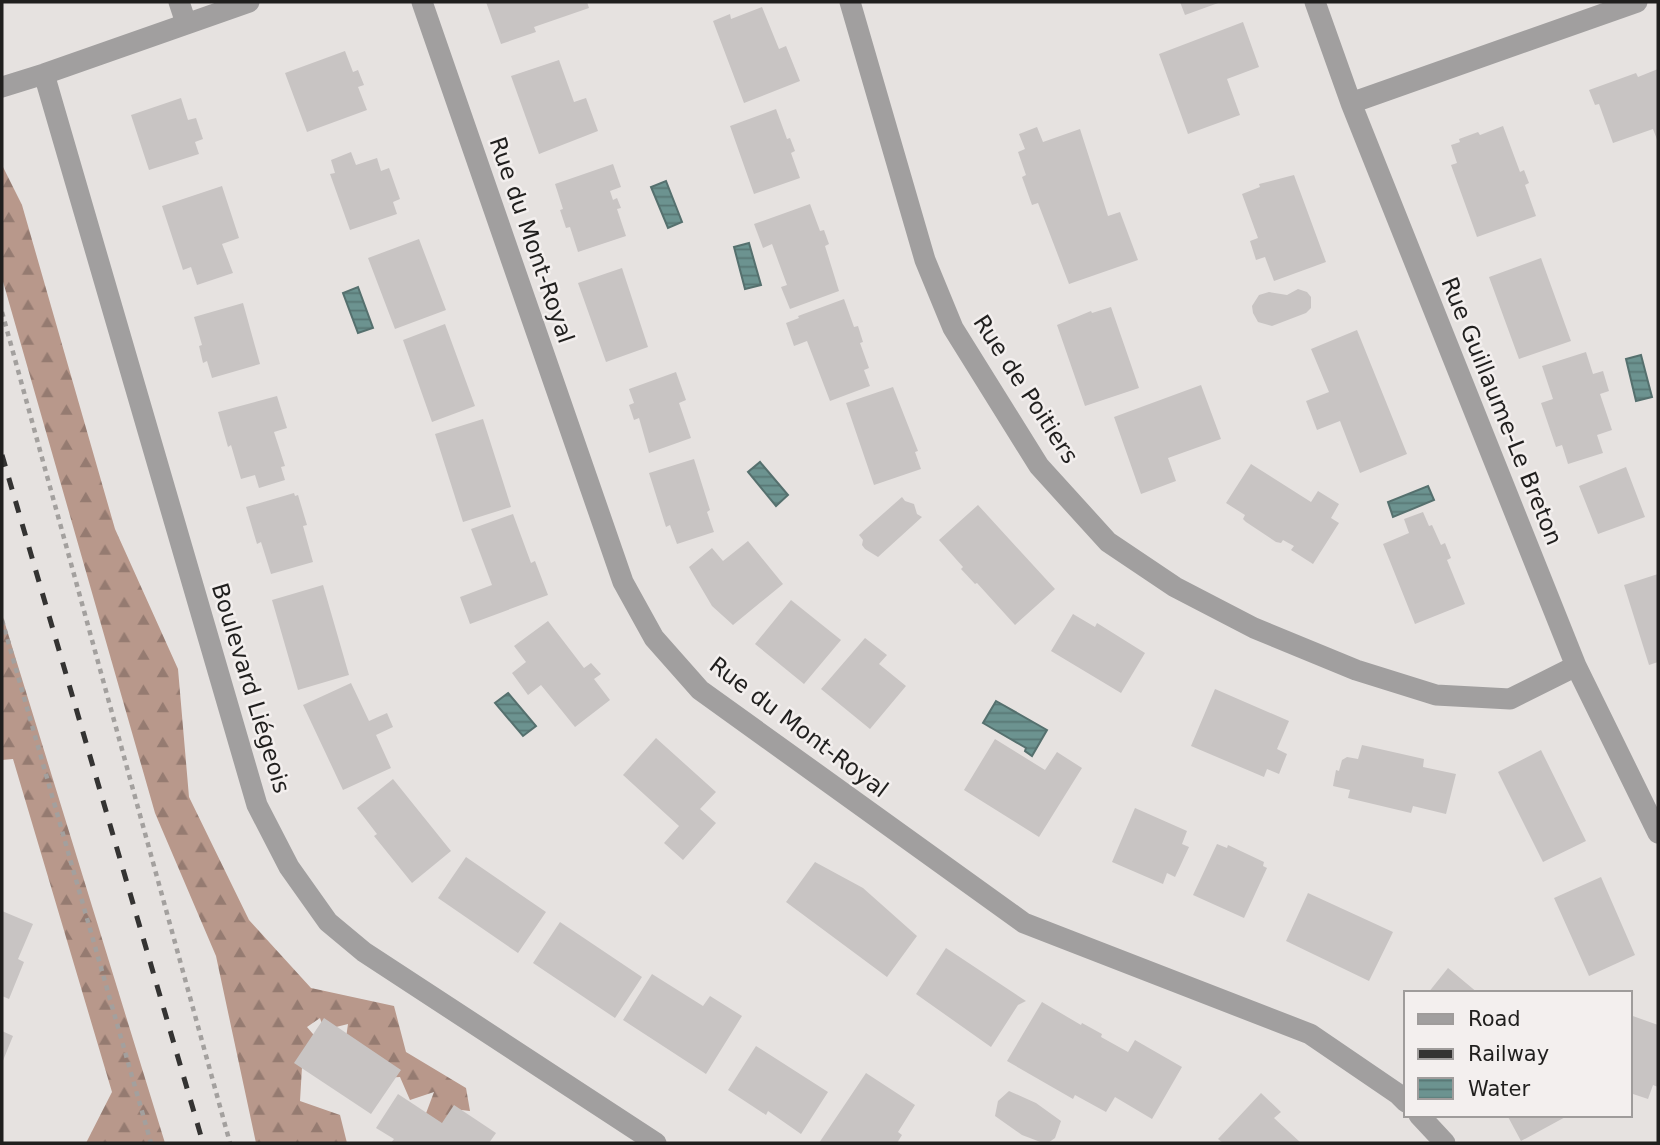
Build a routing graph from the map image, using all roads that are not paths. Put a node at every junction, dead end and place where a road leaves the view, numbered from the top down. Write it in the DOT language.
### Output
graph roads {
  1 [pos="179,2"];
  2 [pos="249,2"];
  3 [pos="422,2"];
  4 [pos="850,2"];
  5 [pos="1315,2"];
  6 [pos="1637,2"];
  7 [pos="186,23"];
  8 [pos="44,74"];
  9 [pos="2,87"];
  10 [pos="1351,103"];
  11 [pos="1576,666"];
  12 [pos="1658,833"];
  13 [pos="1404,1100"];
  14 [pos="1421,1117"];
  15 [pos="656,1143"];
  16 [pos="1446,1143"];
  1 -- 7 [label="street"];
  2 -- 7 [label="street"];
  3 -- 13 [label="street, Rue du Mont-Royal"];
  4 -- 11 [label="street, Rue de Poitiers"];
  5 -- 10 [label="street, Rue Guillaume-Le Breton"];
  6 -- 10 [label="street"];
  7 -- 8 [label="street"];
  8 -- 9 [label="street"];
  8 -- 15 [label="street, Boulevard Liégeois"];
  10 -- 11 [label="street, Rue Guillaume-Le Breton"];
  11 -- 12 [label="street, Rue Guillaume-Le Breton"];
  14 -- 16 [label="street"];
}
